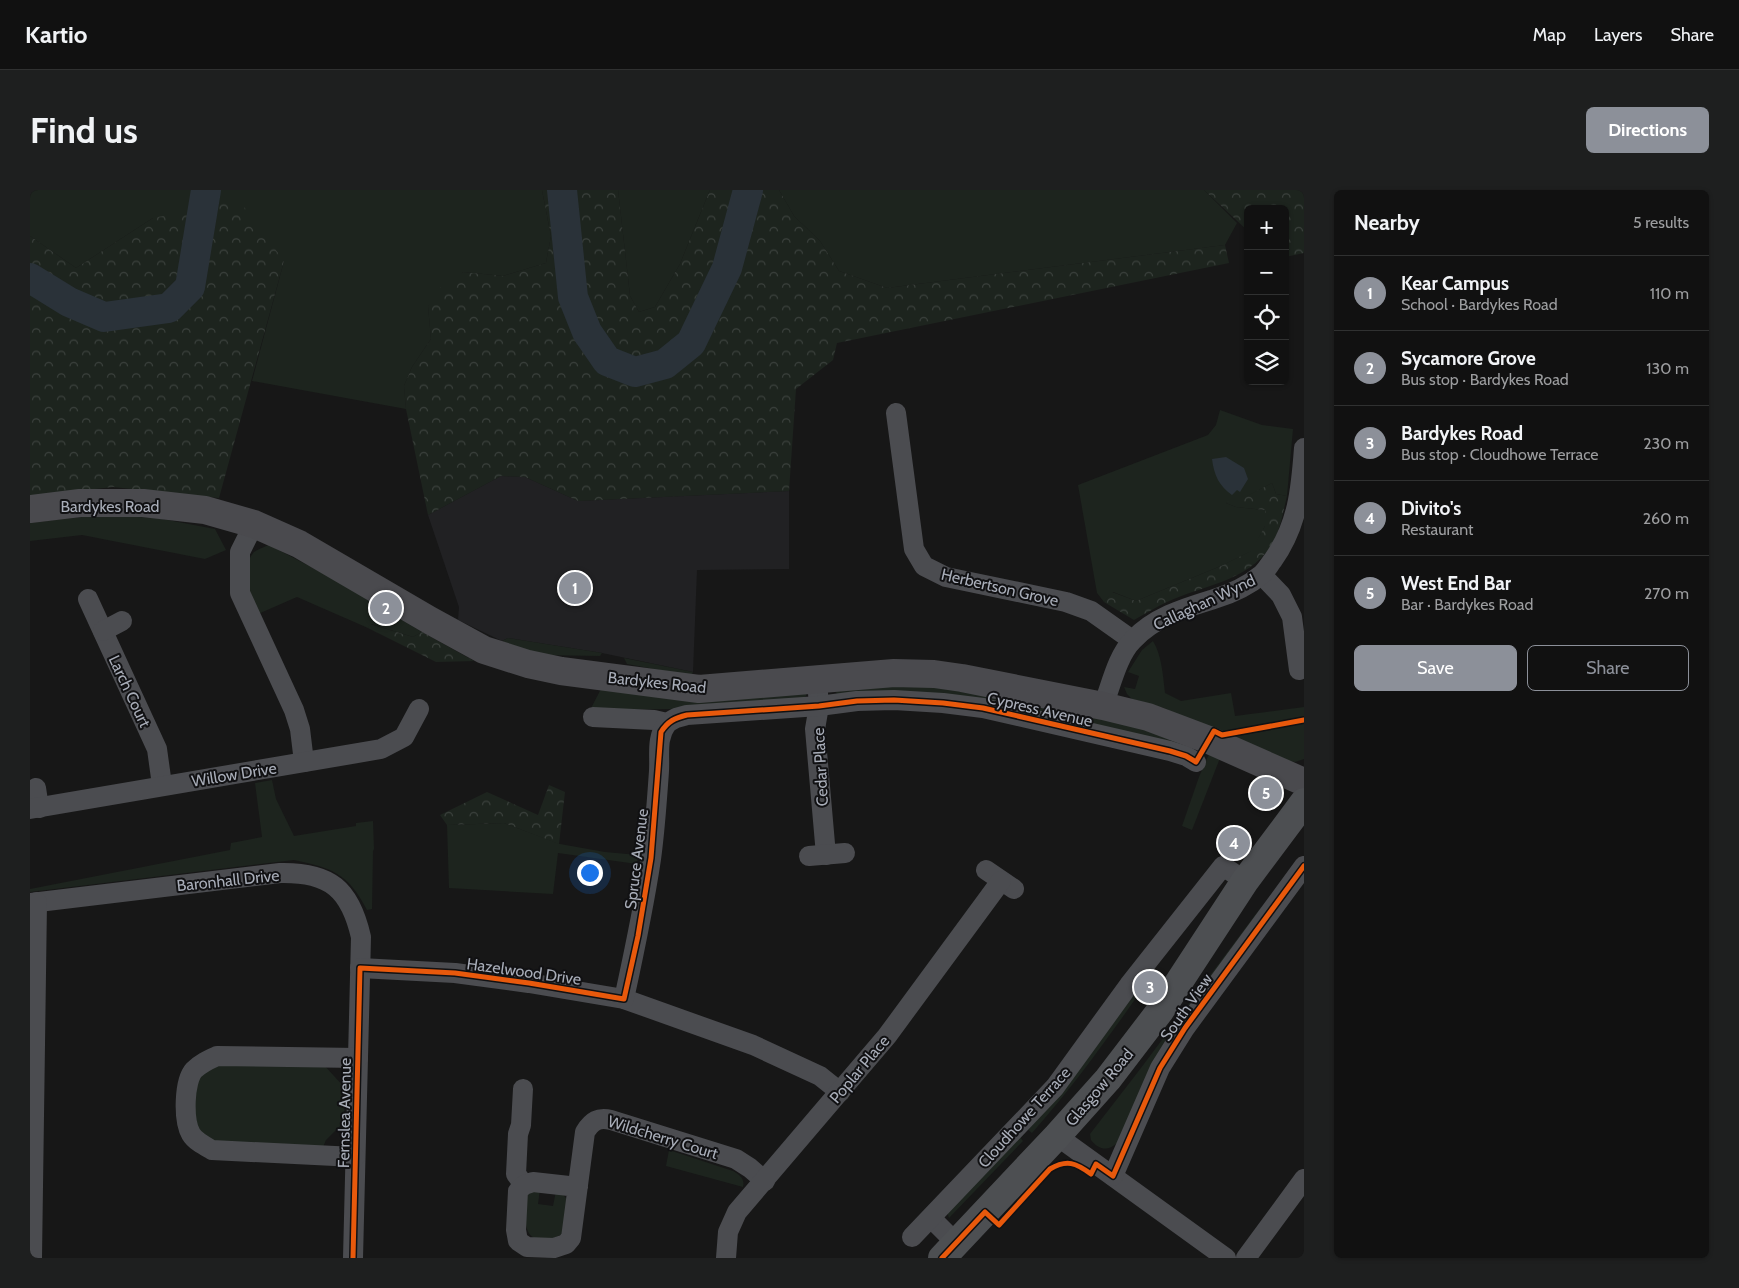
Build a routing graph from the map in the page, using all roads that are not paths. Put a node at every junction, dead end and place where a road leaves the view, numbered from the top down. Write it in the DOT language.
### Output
graph roads {
  1 [pos="896,413"];
  2 [pos="1304,448"];
  3 [pos="1303,485"];
  4 [pos="30,509"];
  5 [pos="254,524"];
  6 [pos="1262,574"];
  7 [pos="88,599"];
  8 [pos="122,621"];
  9 [pos="103,630"];
  10 [pos="1299,634"];
  11 [pos="1132,640"];
  12 [pos="1299,670"];
  13 [pos="818,678"];
  14 [pos="819,706"];
  15 [pos="1103,706"];
  16 [pos="419,709"];
  17 [pos="593,717"];
  18 [pos="667,723"];
  19 [pos="304,762"];
  20 [pos="1196,762"];
  21 [pos="1304,782"];
  22 [pos="162,785"];
  23 [pos="36,788"];
  24 [pos="1304,802"];
  25 [pos="35,808"];
  26 [pos="827,855"];
  27 [pos="1304,866"];
  28 [pos="1001,880"];
  29 [pos="1245,881"];
  30 [pos="33,902"];
  31 [pos="360,968"];
  32 [pos="624,999"];
  33 [pos="358,1058"];
  34 [pos="523,1090"];
  35 [pos="840,1092"];
  36 [pos="1057,1136"];
  37 [pos="355,1156"];
  38 [pos="1113,1176"];
  39 [pos="1304,1179"];
  40 [pos="765,1181"];
  41 [pos="524,1185"];
  42 [pos="578,1188"];
  43 [pos="931,1218"];
  44 [pos="912,1237"];
  45 [pos="949,1250"];
  46 [pos="571,1251"];
  47 [pos="32,1258"];
  48 [pos="353,1258"];
  49 [pos="726,1258"];
  50 [pos="1226,1258"];
  51 [pos="1246,1258"];
  1 -- 11 [label="street, Herbertson Grove"];
  2 -- 3 [label="street, Callaghan Wynd"];
  3 -- 6 [label="street, Callaghan Wynd"];
  4 -- 5 [label="main road, Bardykes Road"];
  5 -- 13 [label="main road, Bardykes Road"];
  5 -- 19 [label="street"];
  6 -- 10 [label="street, Callaghan Wynd"];
  6 -- 11 [label="street, Callaghan Wynd"];
  7 -- 9 [label="street, Larch Court"];
  8 -- 9 [label="street"];
  9 -- 22 [label="street, Larch Court"];
  10 -- 12 [label="street, Callaghan Wynd"];
  11 -- 15 [label="street, Callaghan Wynd"];
  13 -- 14 [label="street, Cedar Place"];
  13 -- 15 [label="main road, Bardykes Road"];
  14 -- 18 [label="street, Cypress Avenue"];
  14 -- 20 [label="street, Cypress Avenue"];
  14 -- 26 [label="street, Cedar Place"];
  15 -- 21 [label="main road, Bardykes Road"];
  16 -- 19 [label="street, Willow Drive"];
  17 -- 18 [label="street, Cypress Avenue"];
  18 -- 32 [label="street, Spruce Avenue"];
  19 -- 22 [label="street, Willow Drive"];
  22 -- 25 [label="street, Willow Drive"];
  23 -- 25 [label="street"];
  24 -- 29 [label="main road, Glasgow Road"];
  27 -- 38 [label="street, South View"];
  28 -- 35 [label="street, Poplar Place"];
  29 -- 36 [label="main road, Glasgow Road"];
  29 -- 43 [label="street, Cloudhowe Terrace"];
  30 -- 31 [label="street, Baronhall Drive"];
  30 -- 47 [label="street"];
  31 -- 32 [label="street, Hazelwood Drive"];
  31 -- 33 [label="street, Fernslea Avenue"];
  32 -- 35 [label="street, Hazelwood Drive"];
  33 -- 37 [label="street, Fernslea Avenue"];
  33 -- 37 [label="street"];
  34 -- 41 [label="street"];
  35 -- 40 [label="street, Poplar Place"];
  36 -- 38 [label="street"];
  36 -- 45 [label="main road, Glasgow Road"];
  37 -- 48 [label="street, Fernslea Avenue"];
  38 -- 50 [label="street"];
  39 -- 51 [label="street"];
  40 -- 42 [label="street, Wildcherry Court"];
  40 -- 49 [label="street, Poplar Place"];
  41 -- 42 [label="street"];
  41 -- 46 [label="street, Wildcherry Court"];
  42 -- 46 [label="street, Wildcherry Court"];
  43 -- 44 [label="street, Cloudhowe Terrace"];
  43 -- 45 [label="street"];
}
